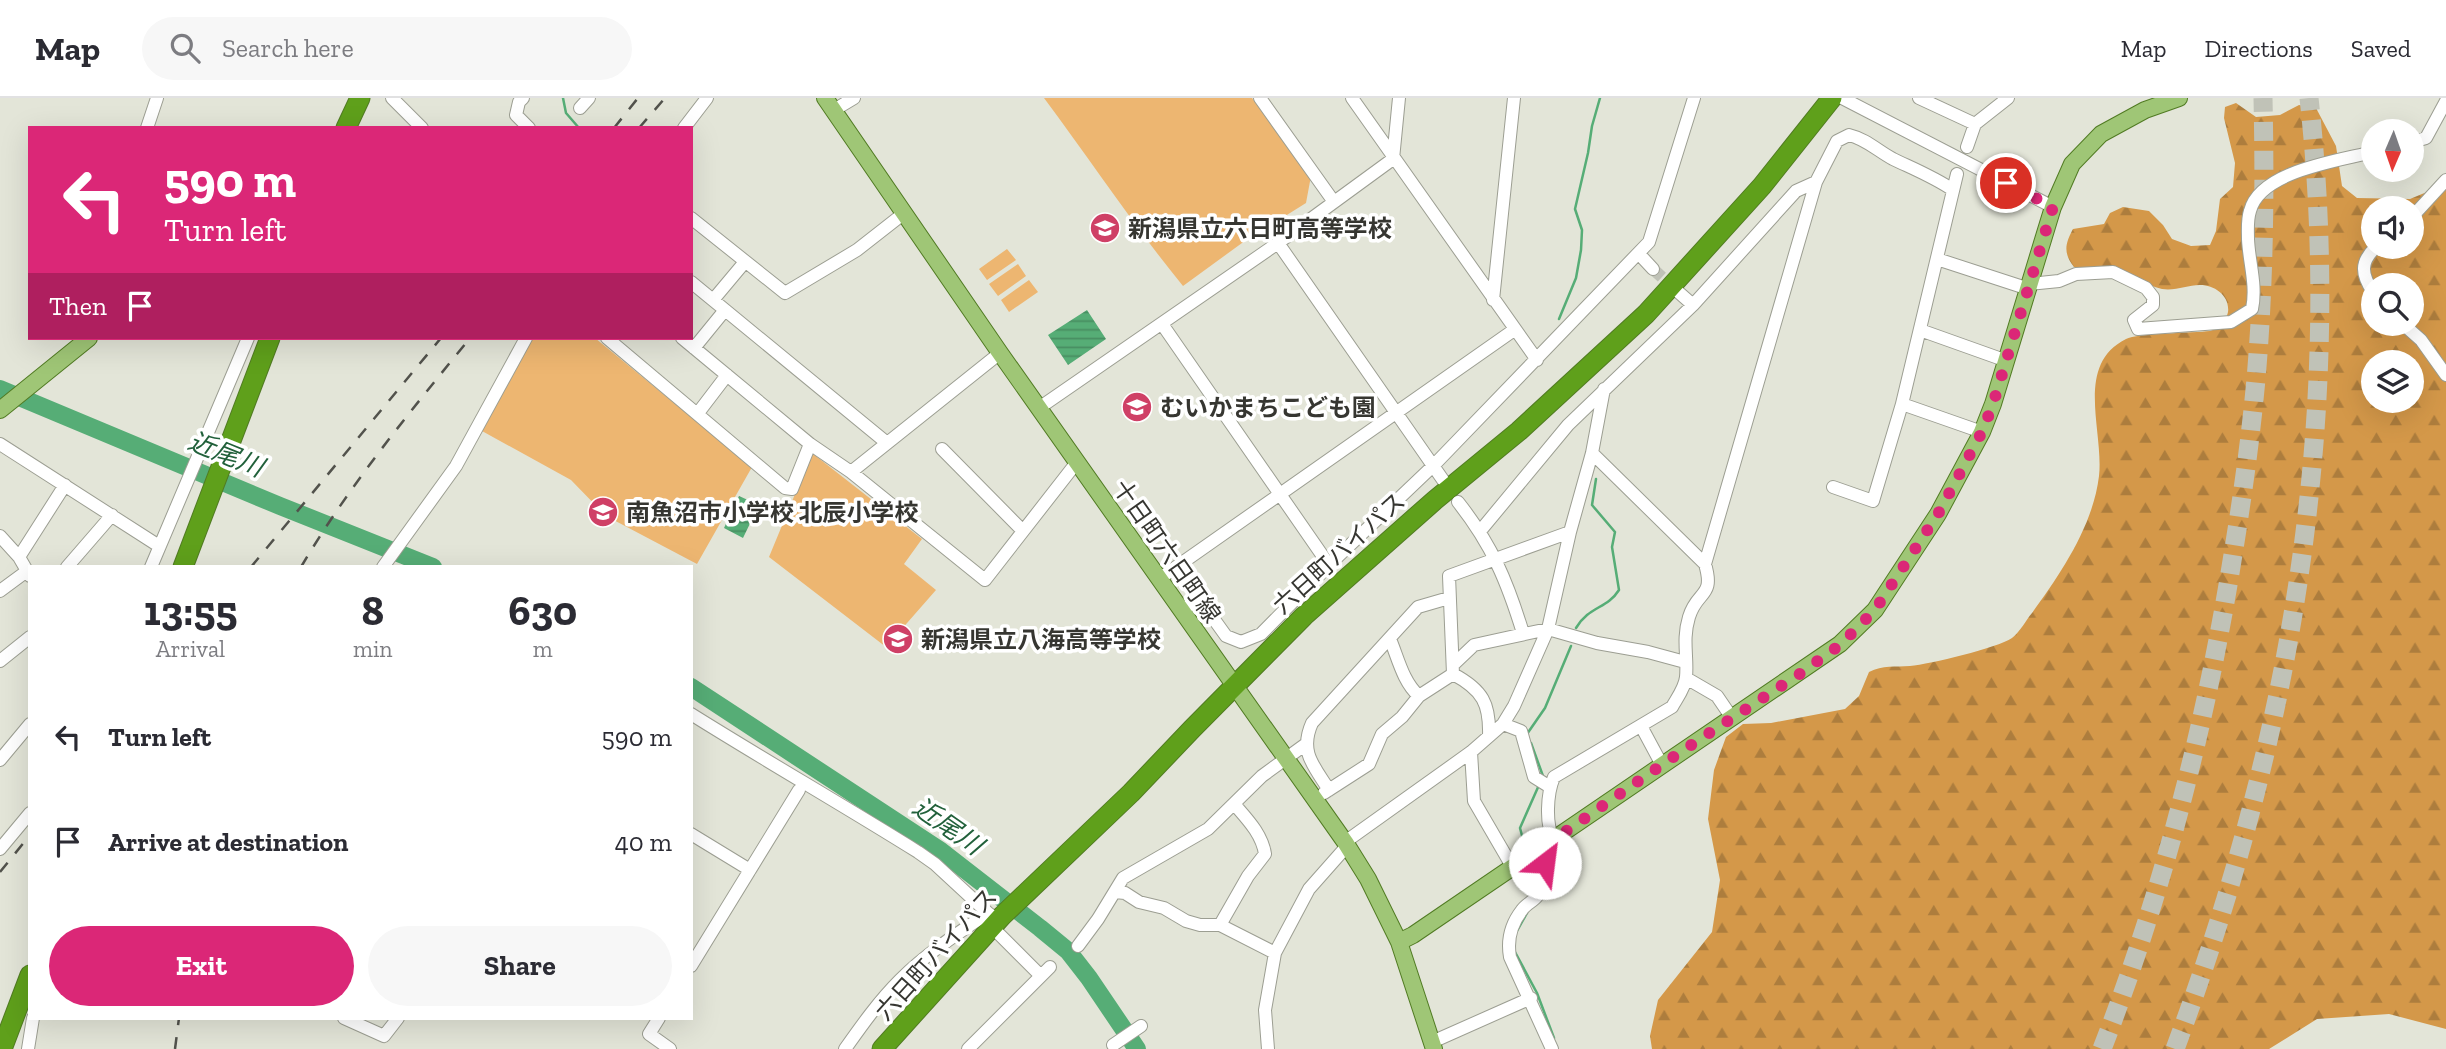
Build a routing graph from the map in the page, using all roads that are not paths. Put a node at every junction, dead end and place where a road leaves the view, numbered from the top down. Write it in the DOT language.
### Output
graph roads {
  1 [pos="157,98"];
  2 [pos="360,98"];
  3 [pos="392,98"];
  4 [pos="523,98"];
  5 [pos="707,98"];
  6 [pos="854,98"];
  7 [pos="1260,98"];
  8 [pos="1352,98"];
  9 [pos="1399,98"];
  10 [pos="1514,98"];
  11 [pos="1695,98"];
  12 [pos="1832,98"];
  13 [pos="1842,98"];
  14 [pos="1919,98"];
  15 [pos="2008,98"];
  16 [pos="2179,98"];
  17 [pos="828,101"];
  18 [pos="2446,101"];
  19 [pos="1975,124"];
  20 [pos="147,126"];
  21 [pos="347,126"];
  22 [pos="420,126"];
  23 [pos="527,126"];
  24 [pos="686,126"];
  25 [pos="2424,139"];
  26 [pos="1968,147"];
  27 [pos="2361,155"];
  28 [pos="1394,159"];
  29 [pos="1957,174"];
  30 [pos="2446,180"];
  31 [pos="1816,182"];
  32 [pos="1953,190"];
  33 [pos="1334,202"];
  34 [pos="2424,204"];
  35 [pos="2053,207"];
  36 [pos="903,214"];
  37 [pos="693,220"];
  38 [pos="1278,243"];
  39 [pos="1639,254"];
  40 [pos="1937,259"];
  41 [pos="744,263"];
  42 [pos="1653,269"];
  43 [pos="693,284"];
  44 [pos="2030,287"];
  45 [pos="1676,290"];
  46 [pos="713,300"];
  47 [pos="1493,300"];
  48 [pos="1693,305"];
  49 [pos="725,310"];
  50 [pos="1162,324"];
  51 [pos="1514,330"];
  52 [pos="1920,330"];
  53 [pos="2416,336"];
  54 [pos="86,340"];
  55 [pos="247,340"];
  56 [pos="269,340"];
  57 [pos="525,340"];
  58 [pos="609,340"];
  59 [pos="684,340"];
  60 [pos="694,348"];
  61 [pos="1000,353"];
  62 [pos="1537,360"];
  63 [pos="2007,361"];
  64 [pos="727,375"];
  65 [pos="2446,375"];
  66 [pos="1604,389"];
  67 [pos="1902,404"];
  68 [pos="4,407"];
  69 [pos="1040,408"];
  70 [pos="1396,412"];
  71 [pos="698,413"];
  72 [pos="1982,432"];
  73 [pos="887,443"];
  74 [pos="0,444"];
  75 [pos="810,444"];
  76 [pos="942,449"];
  77 [pos="1592,453"];
  78 [pos="1077,462"];
  79 [pos="1434,465"];
  80 [pos="851,472"];
  81 [pos="1443,480"];
  82 [pos="65,485"];
  83 [pos="1833,487"];
  84 [pos="1280,495"];
  85 [pos="1458,502"];
  86 [pos="112,515"];
  87 [pos="1481,530"];
  88 [pos="1023,531"];
  89 [pos="1570,531"];
  90 [pos="0,536"];
  91 [pos="159,546"];
  92 [pos="19,557"];
  93 [pos="1496,557"];
  94 [pos="1705,564"];
  95 [pos="69,565"];
  96 [pos="152,565"];
  97 [pos="184,565"];
  98 [pos="385,565"];
  99 [pos="1329,565"];
  100 [pos="28,574"];
  101 [pos="1159,579"];
  102 [pos="0,591"];
  103 [pos="1449,598"];
  104 [pos="1181,610"];
  105 [pos="1548,629"];
  106 [pos="1523,633"];
  107 [pos="28,638"];
  108 [pos="1390,639"];
  109 [pos="0,662"];
  110 [pos="1685,662"];
  111 [pos="1454,669"];
  112 [pos="1686,678"];
  113 [pos="1234,685"];
  114 [pos="1419,696"];
  115 [pos="693,715"];
  116 [pos="1732,718"];
  117 [pos="1503,724"];
  118 [pos="28,726"];
  119 [pos="1641,726"];
  120 [pos="1489,736"];
  121 [pos="1306,744"];
  122 [pos="1471,752"];
  123 [pos="1284,759"];
  124 [pos="0,760"];
  125 [pos="1662,765"];
  126 [pos="1550,787"];
  127 [pos="799,790"];
  128 [pos="1329,790"];
  129 [pos="1313,800"];
  130 [pos="1235,805"];
  131 [pos="28,815"];
  132 [pos="693,835"];
  133 [pos="1550,843"];
  134 [pos="1346,844"];
  135 [pos="0,849"];
  136 [pos="1513,868"];
  137 [pos="750,870"];
  138 [pos="1115,892"];
  139 [pos="995,919"];
  140 [pos="1220,925"];
  141 [pos="1399,942"];
  142 [pos="1078,946"];
  143 [pos="1275,953"];
  144 [pos="693,963"];
  145 [pos="28,980"];
  146 [pos="1531,998"];
  147 [pos="33,1020"];
  148 [pos="348,1020"];
  149 [pos="396,1020"];
  150 [pos="658,1020"];
  151 [pos="1140,1026"];
  152 [pos="1113,1045"];
  153 [pos="1433,1045"];
  154 [pos="2,1049"];
  155 [pos="28,1049"];
  156 [pos="670,1049"];
  157 [pos="845,1049"];
  158 [pos="882,1049"];
  159 [pos="968,1049"];
  160 [pos="1268,1049"];
  161 [pos="1552,1049"];
  1 -- 20 [label="street"];
  2 -- 21 [label="highway"];
  3 -- 22 [label="street"];
  4 -- 23 [label="street"];
  5 -- 24 [label="street"];
  6 -- 17 [label="street"];
  7 -- 33 [label="street"];
  8 -- 28 [label="street"];
  9 -- 28 [label="street"];
  10 -- 47 [label="street"];
  11 -- 39 [label="street"];
  12 -- 113 [label="highway, 六日町バイパス"];
  13 -- 35 [label="street"];
  14 -- 19 [label="street"];
  15 -- 19 [label="street"];
  16 -- 35 [label="main road"];
  17 -- 36 [label="main road, 十日町六日町線"];
  18 -- 25 [label="street"];
  19 -- 26 [label="street"];
  27 -- 44 [label="street"];
  28 -- 33 [label="street"];
  28 -- 47 [label="street"];
  29 -- 32 [label="street"];
  30 -- 34 [label="street"];
  31 -- 32 [label="street"];
  31 -- 48 [label="street"];
  31 -- 94 [label="street"];
  32 -- 40 [label="street"];
  33 -- 38 [label="street"];
  35 -- 44 [label="main road"];
  36 -- 41 [label="street"];
  36 -- 61 [label="main road, 十日町六日町線"];
  37 -- 41 [label="street"];
  38 -- 50 [label="street"];
  38 -- 70 [label="street"];
  39 -- 42 [label="street"];
  39 -- 62 [label="street"];
  40 -- 44 [label="street"];
  40 -- 52 [label="street"];
  41 -- 46 [label="street"];
  43 -- 46 [label="street"];
  44 -- 63 [label="main road"];
  45 -- 48 [label="street"];
  46 -- 49 [label="street"];
  47 -- 51 [label="street"];
  48 -- 66 [label="street"];
  49 -- 60 [label="street"];
  49 -- 73 [label="street"];
  50 -- 69 [label="street"];
  50 -- 84 [label="street"];
  51 -- 62 [label="street"];
  51 -- 70 [label="street"];
  52 -- 63 [label="street"];
  52 -- 67 [label="street"];
  53 -- 65 [label="street"];
  54 -- 68 [label="main road"];
  55 -- 91 [label="street"];
  56 -- 97 [label="highway"];
  57 -- 98 [label="street"];
  58 -- 71 [label="street"];
  59 -- 60 [label="street"];
  60 -- 64 [label="street"];
  61 -- 69 [label="main road, 十日町六日町線"];
  61 -- 73 [label="street"];
  62 -- 79 [label="street"];
  63 -- 72 [label="main road"];
  64 -- 71 [label="street"];
  64 -- 75 [label="street"];
  66 -- 77 [label="street"];
  66 -- 87 [label="street"];
  67 -- 72 [label="street"];
  67 -- 83 [label="street"];
  69 -- 78 [label="main road, 十日町六日町線"];
  70 -- 79 [label="street"];
  70 -- 84 [label="street"];
  71 -- 75 [label="street"];
  72 -- 116 [label="main road"];
  73 -- 80 [label="street"];
  74 -- 82 [label="street"];
  75 -- 80 [label="street"];
  76 -- 88 [label="street"];
  77 -- 89 [label="street"];
  77 -- 94 [label="street"];
  78 -- 88 [label="street"];
  78 -- 101 [label="main road, 十日町六日町線"];
  79 -- 81 [label="street"];
  79 -- 99 [label="street"];
  80 -- 88 [label="street"];
  82 -- 86 [label="street"];
  82 -- 92 [label="street"];
  84 -- 99 [label="street"];
  84 -- 101 [label="street"];
  85 -- 87 [label="street"];
  86 -- 91 [label="street"];
  86 -- 95 [label="street"];
  87 -- 93 [label="street"];
  89 -- 93 [label="street"];
  89 -- 105 [label="street"];
  90 -- 92 [label="street"];
  91 -- 96 [label="street"];
  92 -- 100 [label="street"];
  93 -- 103 [label="street"];
  93 -- 106 [label="street"];
  94 -- 110 [label="street"];
  99 -- 104 [label="street"];
  100 -- 102 [label="street"];
  101 -- 104 [label="main road, 十日町六日町線"];
  103 -- 108 [label="street"];
  103 -- 111 [label="street"];
  104 -- 113 [label="main road, 十日町六日町線"];
  105 -- 106 [label="street"];
  105 -- 110 [label="street"];
  105 -- 117 [label="street"];
  106 -- 111 [label="street"];
  107 -- 109 [label="street"];
  108 -- 114 [label="street"];
  108 -- 121 [label="street"];
  110 -- 112 [label="street"];
  111 -- 114 [label="street"];
  111 -- 120 [label="street"];
  112 -- 116 [label="street"];
  112 -- 119 [label="street"];
  113 -- 123 [label="main road, 十日町六日町線"];
  113 -- 139 [label="highway, 六日町バイパス"];
  114 -- 128 [label="street"];
  115 -- 139 [label="street"];
  116 -- 125 [label="main road"];
  117 -- 120 [label="street"];
  117 -- 126 [label="street"];
  118 -- 124 [label="street"];
  119 -- 125 [label="street"];
  119 -- 126 [label="street"];
  120 -- 122 [label="street"];
  121 -- 123 [label="street"];
  121 -- 128 [label="street"];
  122 -- 134 [label="street"];
  122 -- 136 [label="street"];
  123 -- 129 [label="main road, 十日町六日町線"];
  123 -- 130 [label="street"];
  125 -- 133 [label="main road"];
  126 -- 133 [label="street"];
  127 -- 137 [label="street"];
  128 -- 129 [label="street"];
  129 -- 134 [label="main road, 十日町六日町線"];
  130 -- 138 [label="street"];
  130 -- 140 [label="street"];
  131 -- 135 [label="street"];
  132 -- 137 [label="street"];
  133 -- 136 [label="main road"];
  133 -- 146 [label="street"];
  134 -- 141 [label="main road, 十日町六日町線"];
  134 -- 143 [label="street"];
  136 -- 141 [label="main road"];
  137 -- 144 [label="street"];
  138 -- 140 [label="street"];
  138 -- 142 [label="street"];
  139 -- 157 [label="street"];
  139 -- 158 [label="highway, 六日町バイパス"];
  139 -- 159 [label="street"];
  140 -- 143 [label="street"];
  141 -- 153 [label="main road, 十日町六日町線"];
  143 -- 160 [label="street"];
  145 -- 154 [label="highway"];
  146 -- 153 [label="street"];
  146 -- 161 [label="street"];
  147 -- 155 [label="street"];
  148 -- 149 [label="street"];
  150 -- 156 [label="street"];
  151 -- 152 [label="street"];
}
